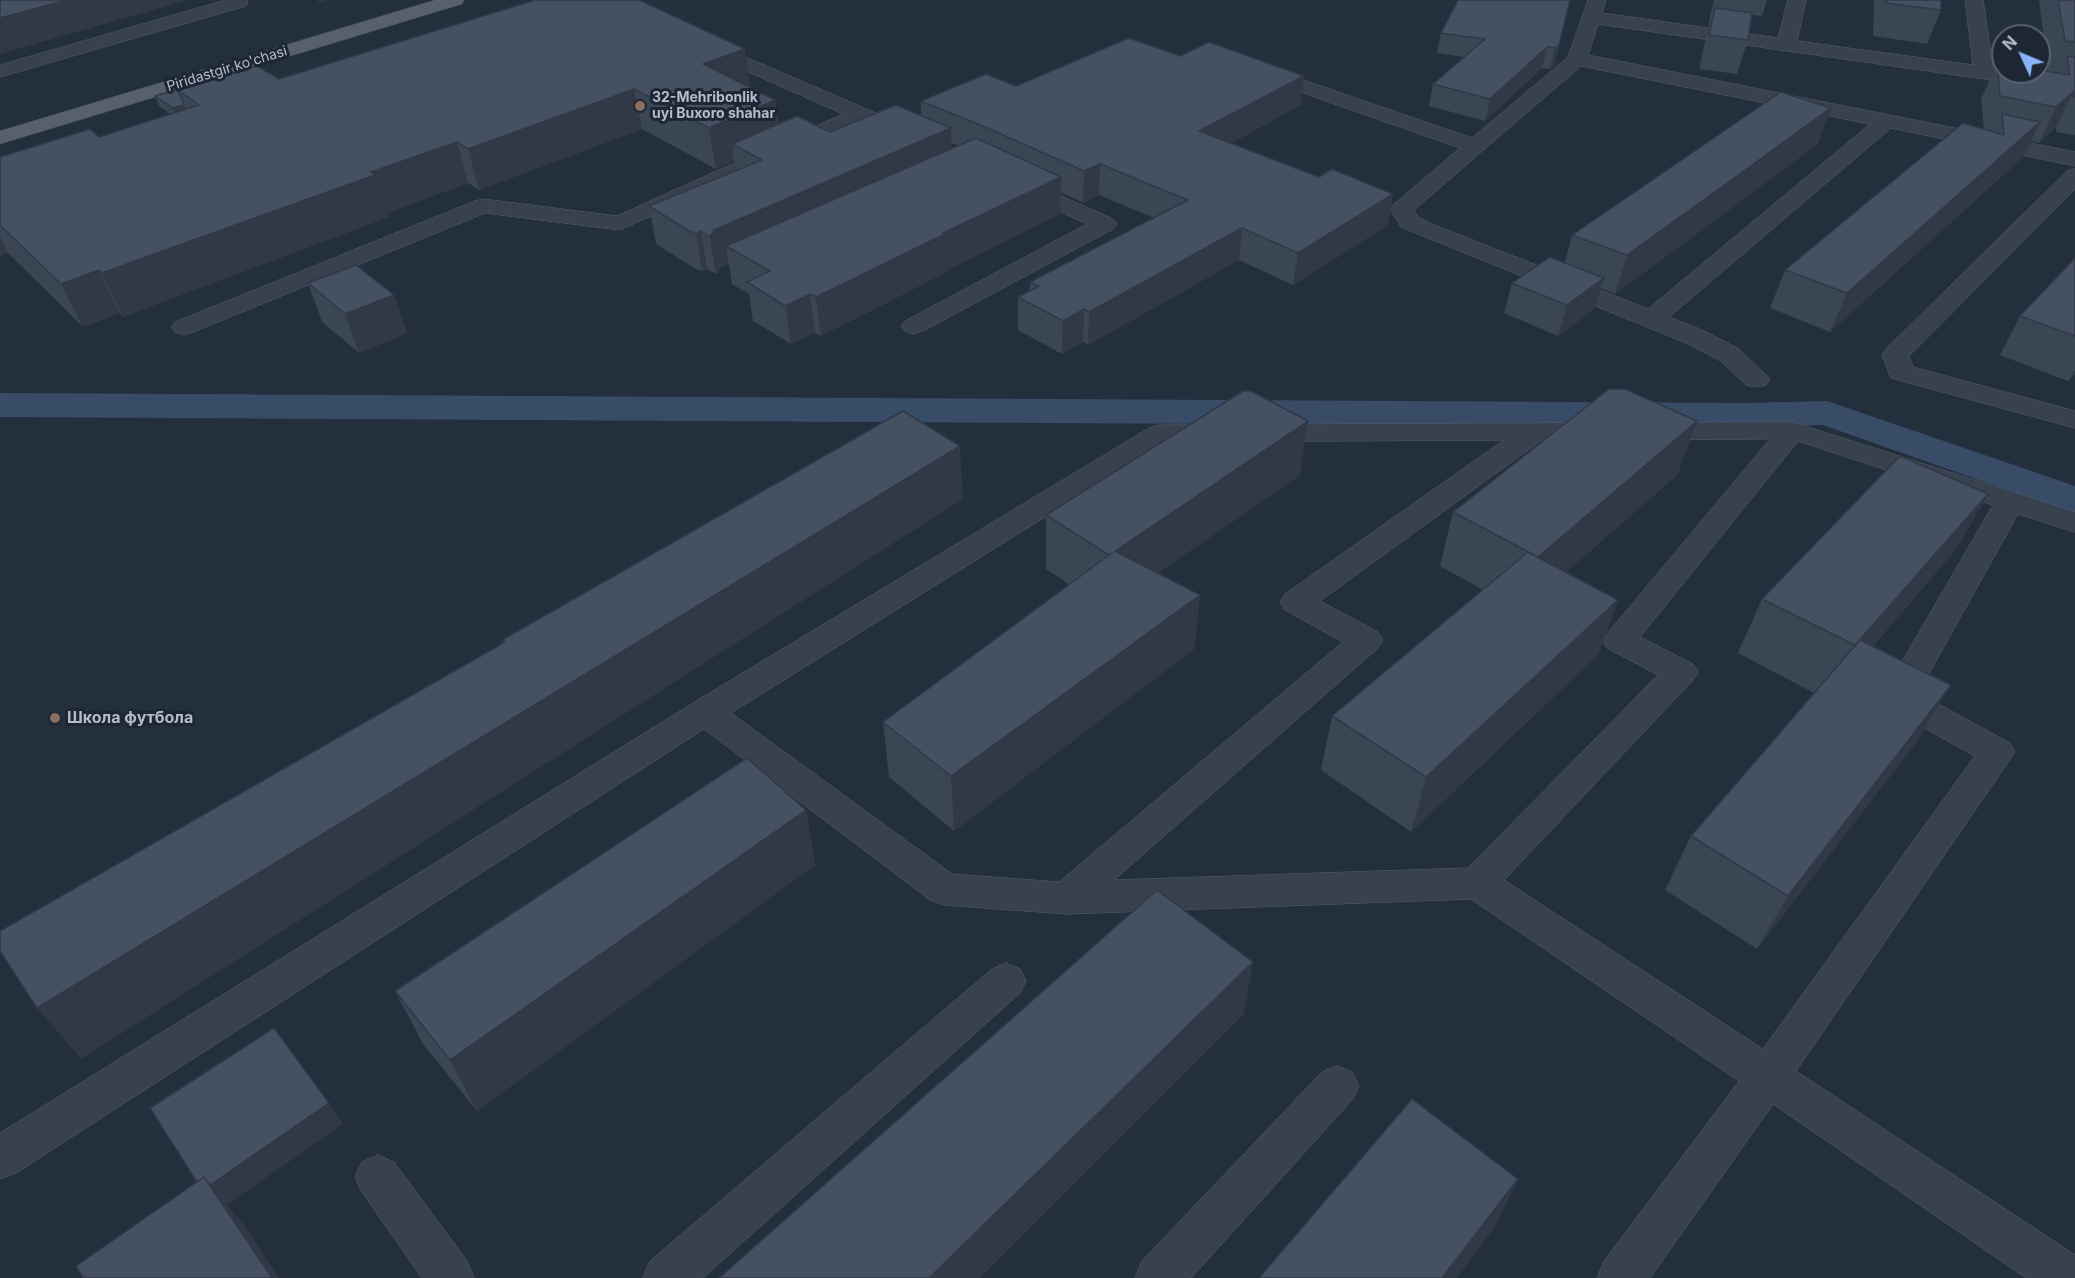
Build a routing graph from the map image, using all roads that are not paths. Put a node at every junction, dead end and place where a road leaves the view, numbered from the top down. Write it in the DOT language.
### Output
graph roads {
  1 [pos="455,0"];
  2 [pos="1797,0"];
  3 [pos="1974,0"];
  4 [pos="239,2"];
  5 [pos="1593,8"];
  6 [pos="687,37"];
  7 [pos="1786,45"];
  8 [pos="1577,59"];
  9 [pos="0,71"];
  10 [pos="1984,74"];
  11 [pos="1270,75"];
  12 [pos="2075,86"];
  13 [pos="859,115"];
  14 [pos="1887,121"];
  15 [pos="0,138"];
  16 [pos="923,142"];
  17 [pos="1476,146"];
  18 [pos="2075,159"];
  19 [pos="998,174"];
  20 [pos="2075,176"];
  21 [pos="1652,319"];
  22 [pos="915,326"];
  23 [pos="184,327"];
  24 [pos="1756,379"];
  25 [pos="2075,420"];
  26 [pos="1792,430"];
  27 [pos="1536,431"];
  28 [pos="2011,500"];
  29 [pos="2075,522"];
  30 [pos="705,712"];
  31 [pos="1477,883"];
  32 [pos="1067,897"];
  33 [pos="1006,981"];
  34 [pos="1768,1076"];
  35 [pos="1337,1086"];
  36 [pos="0,1158"];
  37 [pos="378,1178"];
  38 [pos="450,1278"];
  39 [pos="667,1278"];
  40 [pos="1159,1278"];
  41 [pos="1621,1278"];
  42 [pos="2067,1278"];
  1 -- 15 [label="main road, Piridastgir ko'chasi"];
  2 -- 7 [label="lane"];
  3 -- 10 [label="lane"];
  4 -- 9 [label="lane"];
  5 -- 7 [label="lane"];
  5 -- 8 [label="lane"];
  6 -- 13 [label="lane"];
  7 -- 10 [label="lane"];
  8 -- 14 [label="lane"];
  8 -- 17 [label="lane"];
  10 -- 12 [label="lane"];
  11 -- 17 [label="lane"];
  13 -- 16 [label="lane"];
  13 -- 23 [label="lane"];
  14 -- 18 [label="lane"];
  14 -- 21 [label="lane"];
  17 -- 21 [label="lane"];
  19 -- 22 [label="lane"];
  20 -- 25 [label="lane"];
  21 -- 24 [label="lane"];
  26 -- 27 [label="lane"];
  26 -- 28 [label="lane"];
  26 -- 31 [label="lane"];
  27 -- 30 [label="lane"];
  27 -- 32 [label="lane"];
  28 -- 29 [label="lane"];
  28 -- 34 [label="lane"];
  30 -- 32 [label="lane"];
  30 -- 36 [label="lane"];
  31 -- 32 [label="lane"];
  31 -- 34 [label="lane"];
  33 -- 39 [label="lane"];
  34 -- 41 [label="lane"];
  34 -- 42 [label="lane"];
  35 -- 40 [label="lane"];
  37 -- 38 [label="lane"];
}
